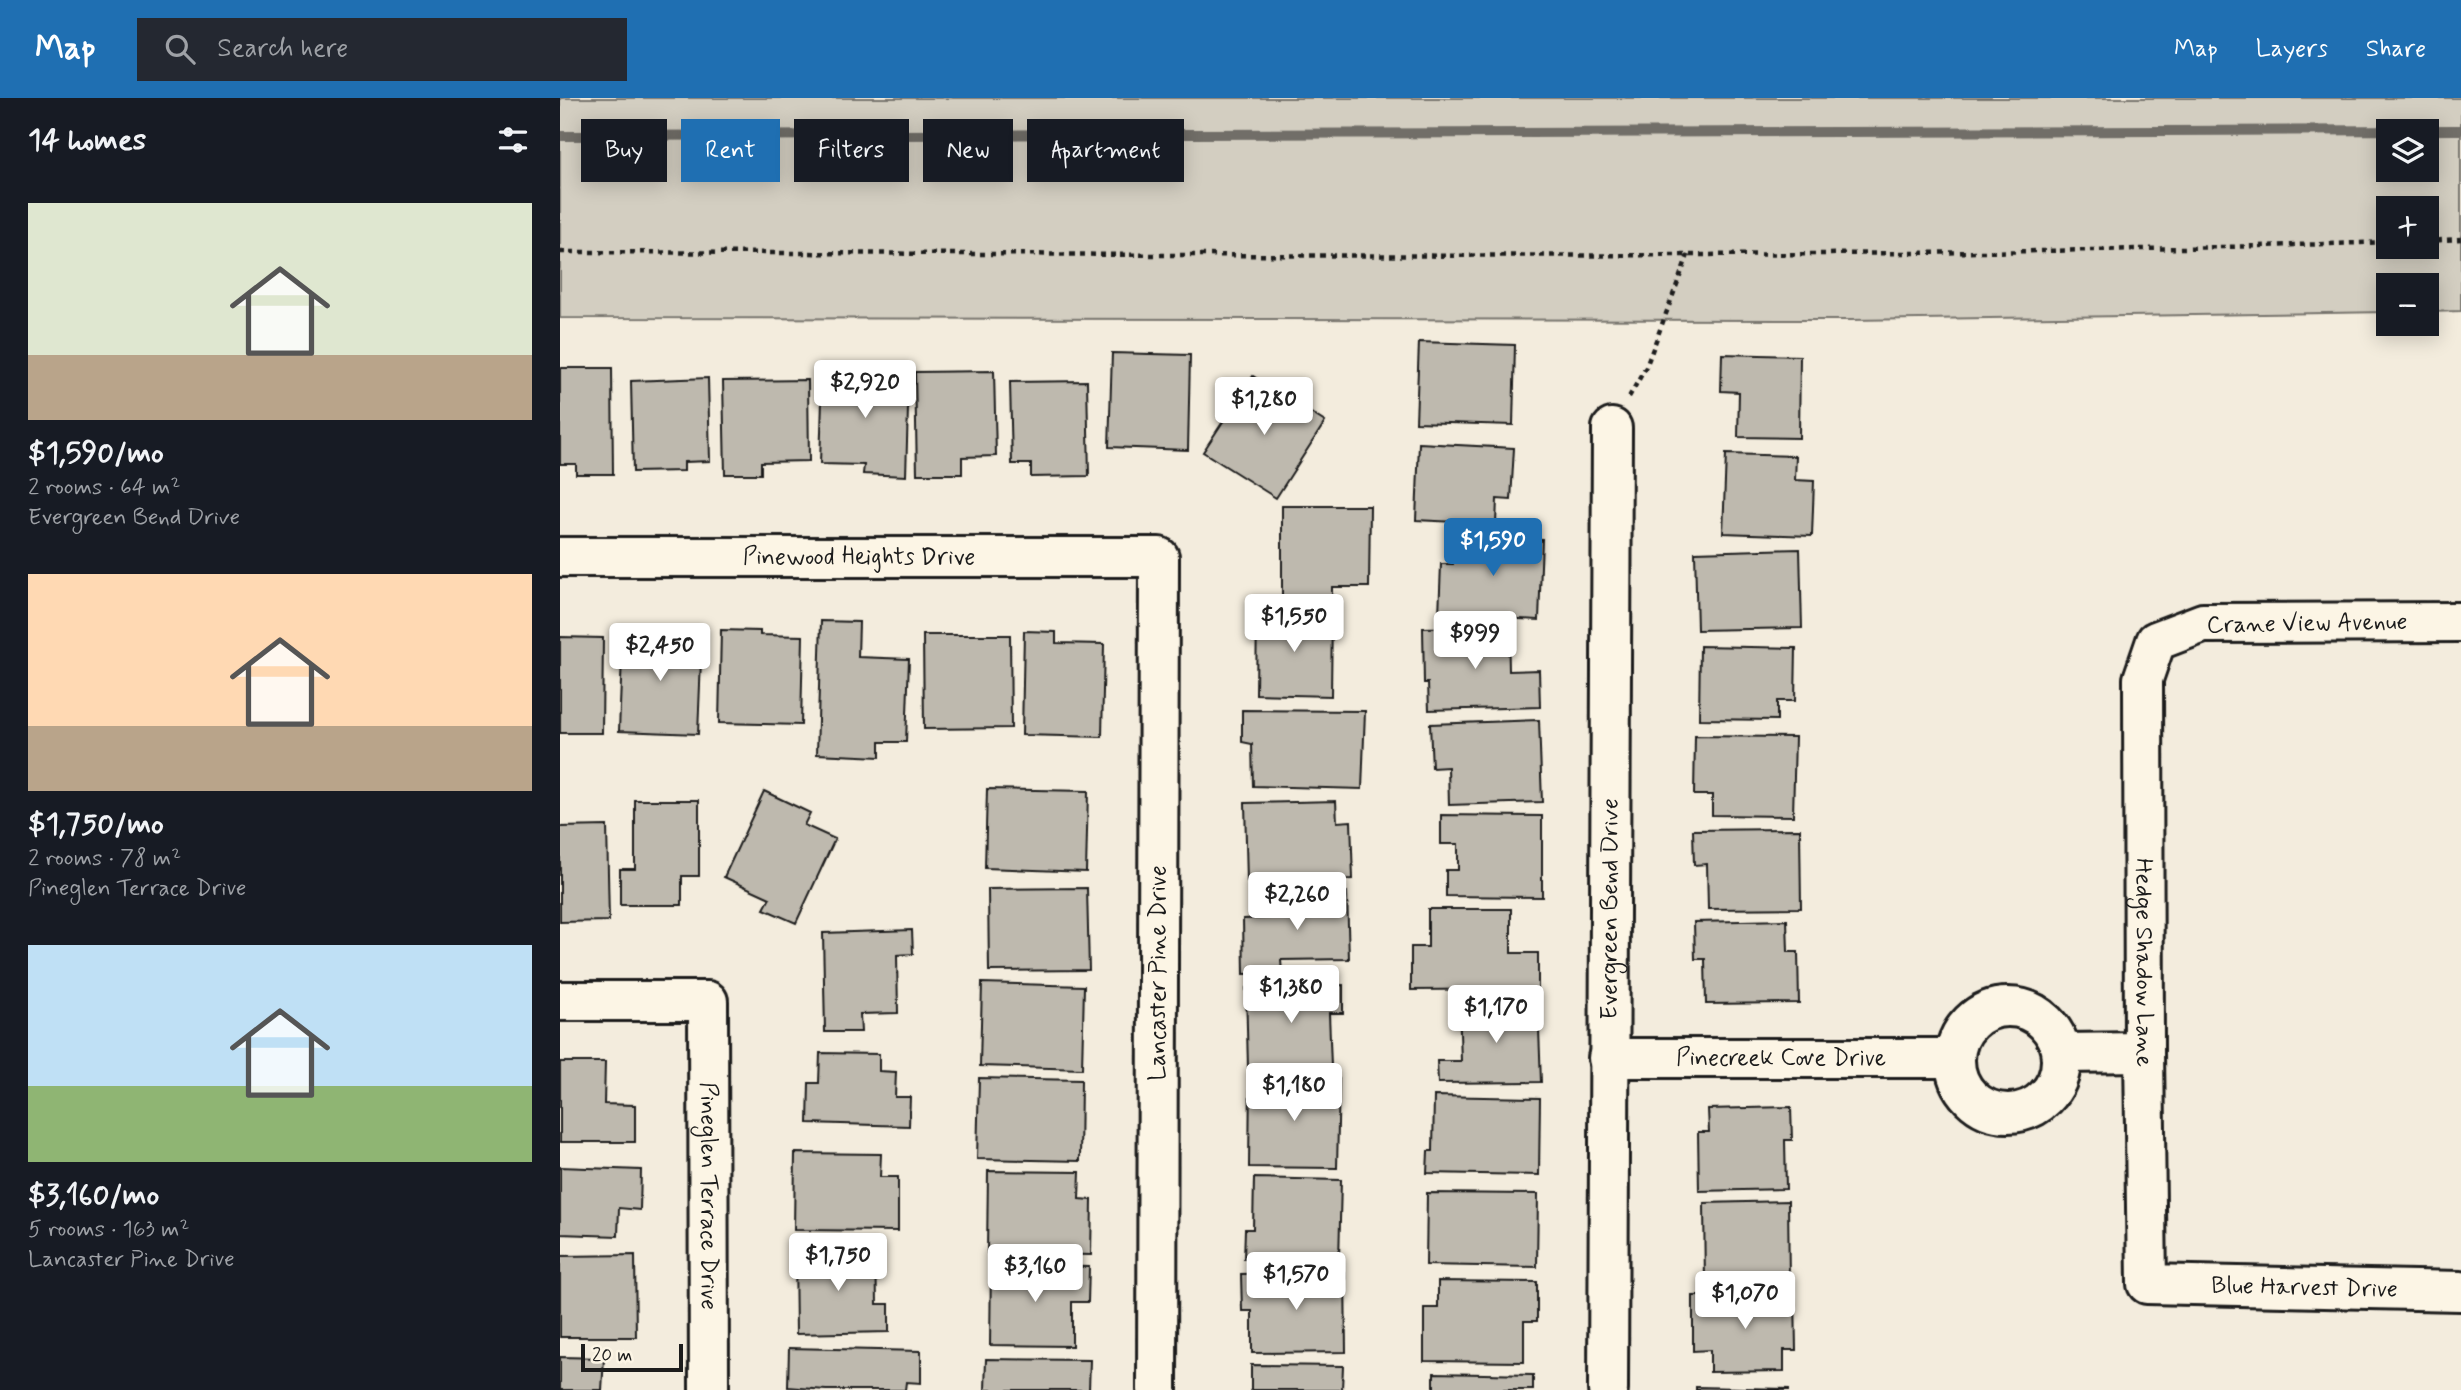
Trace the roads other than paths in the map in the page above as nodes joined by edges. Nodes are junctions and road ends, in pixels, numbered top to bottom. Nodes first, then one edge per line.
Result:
1 (1612, 428) road end
2 (560, 557) edge
3 (1159, 557) joint
4 (2461, 622) edge
5 (2156, 641) joint
6 (560, 1001) edge
7 (2144, 1052) junction
8 (2062, 1053) junction
9 (1608, 1058) junction
10 (1954, 1058) junction
11 (2147, 1284) joint
12 (2461, 1291) edge
13 (709, 1390) edge
14 (1157, 1390) edge
15 (1608, 1390) edge

1 - 9 street, Evergreen Bend Drive
2 - 3 street, Pinewood Heights Drive
3 - 14 street, Lancaster Pine Drive
4 - 5 street, Crane View Avenue
5 - 7 street, Hedge Shadow Lane
6 - 13 street, Pineglen Terrace Drive
7 - 8 street
7 - 11 street, Hedge Shadow Lane
8 - 10 street
8 - 10 street
9 - 10 street, Pinecreek Cove Drive
9 - 15 street, Evergreen Bend Drive
11 - 12 street, Blue Harvest Drive

